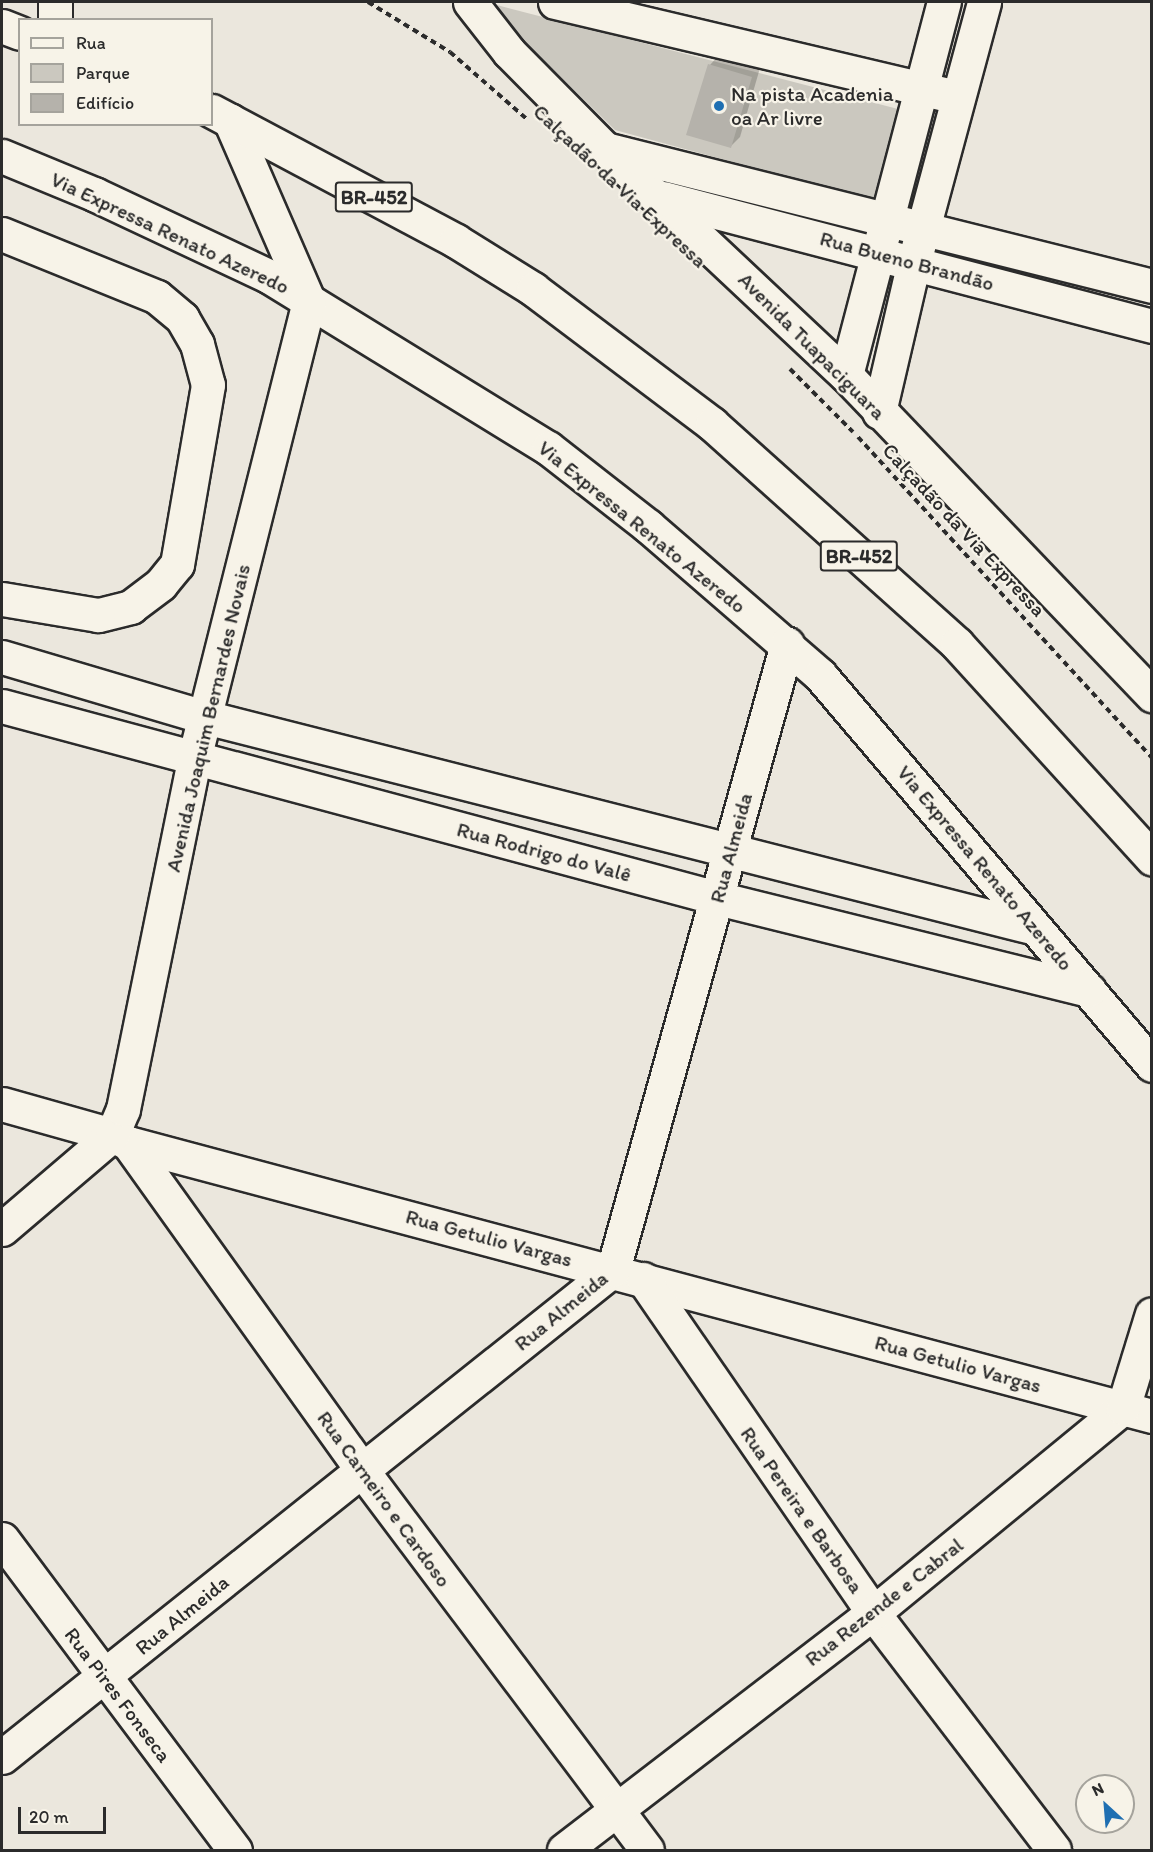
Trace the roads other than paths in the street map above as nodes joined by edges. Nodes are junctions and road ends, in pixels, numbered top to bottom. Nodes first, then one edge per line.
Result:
1 (55, 2) edge
2 (470, 2) edge
3 (555, 2) edge
4 (944, 2) edge
5 (984, 2) edge
6 (55, 18) edge
7 (2, 26) edge
8 (18, 32) edge
9 (922, 89) junction
10 (958, 97) junction
11 (221, 116) edge
12 (604, 148) junction
13 (2, 156) edge
14 (661, 198) junction
15 (885, 220) junction
16 (923, 230) junction
17 (2, 234) edge
18 (877, 252) junction
19 (914, 262) junction
20 (1152, 286) edge
21 (309, 302) junction
22 (1152, 326) edge
23 (846, 375) junction
24 (879, 412) junction
25 (2, 598) edge
26 (787, 644) junction
27 (2, 657) edge
28 (1152, 695) edge
29 (2, 706) edge
30 (205, 717) junction
31 (194, 759) junction
32 (729, 853) junction
33 (1152, 858) edge
34 (717, 898) junction
35 (1035, 928) junction
36 (1089, 990) junction
37 (1152, 1065) edge
38 (2, 1104) edge
39 (120, 1139) junction
40 (2, 1229) edge
41 (628, 1275) junction
42 (1152, 1314) edge
43 (1142, 1416) edge
44 (361, 1469) junction
45 (2, 1539) edge
46 (873, 1613) junction
47 (106, 1678) junction
48 (2, 1757) edge
49 (616, 1810) junction
50 (235, 1851) edge
51 (564, 1851) edge
52 (647, 1851) edge
53 (1054, 1851) edge

1 - 6 main road
2 - 12 main road, Avenida Tuapaciguara
3 - 9 main road
4 - 9 main road
5 - 10 main road
7 - 8 main road
9 - 10 main road
9 - 15 main road
10 - 16 main road
11 - 21 main road
11 - 33 main road, BR-452
12 - 14 main road, Avenida Tuapaciguara
12 - 15 main road, Rua Bueno Brandão
13 - 21 main road, Via Expressa Renato Azeredo
14 - 18 main road, Rua Bueno Brandão
14 - 23 main road, Avenida Tuapaciguara
15 - 16 main road, Rua Bueno Brandão
15 - 18 main road
16 - 19 main road
16 - 20 main road, Rua Bueno Brandão
17 - 25 main road
18 - 19 main road, Rua Bueno Brandão
18 - 23 main road
19 - 22 main road, Rua Bueno Brandão
19 - 24 main road
21 - 26 main road, Via Expressa Renato Azeredo
21 - 30 main road, Avenida Joaquim Bernardes Novais
23 - 24 main road, Avenida Tuapaciguara
24 - 28 main road, Avenida Tuapaciguara
26 - 32 main road, Rua Almeida
26 - 35 main road, Via Expressa Renato Azeredo
27 - 30 main road
29 - 31 main road, Rua Rodrigo do Valê
30 - 31 main road, Avenida Joaquim Bernardes Novais
30 - 32 main road
31 - 34 main road, Rua Rodrigo do Valê
31 - 39 main road, Avenida Joaquim Bernardes Novais
32 - 34 main road, Rua Almeida
32 - 35 main road
34 - 36 main road, Rua Rodrigo do Valê
34 - 41 main road, Rua Almeida
35 - 36 main road, Via Expressa Renato Azeredo
36 - 37 main road, Via Expressa Renato Azeredo
38 - 39 main road, Rua Getulio Vargas
39 - 40 main road
39 - 41 main road, Rua Getulio Vargas
39 - 44 main road, Rua Carneiro e Cardoso
41 - 43 main road, Rua Getulio Vargas
41 - 44 main road, Rua Almeida
41 - 46 main road, Rua Pereira e Barbosa
42 - 43 main road
43 - 46 main road, Rua Rezende e Cabral
44 - 47 main road, Rua Almeida
44 - 49 main road, Rua Carneiro e Cardoso
45 - 47 main road, Rua Pires Fonseca
46 - 49 main road, Rua Rezende e Cabral
46 - 53 main road, Rua Pereira e Barbosa
47 - 48 main road, Rua Almeida
47 - 50 main road, Rua Pires Fonseca
49 - 51 main road, Rua Rezende e Cabral
49 - 52 main road, Rua Carneiro e Cardoso

